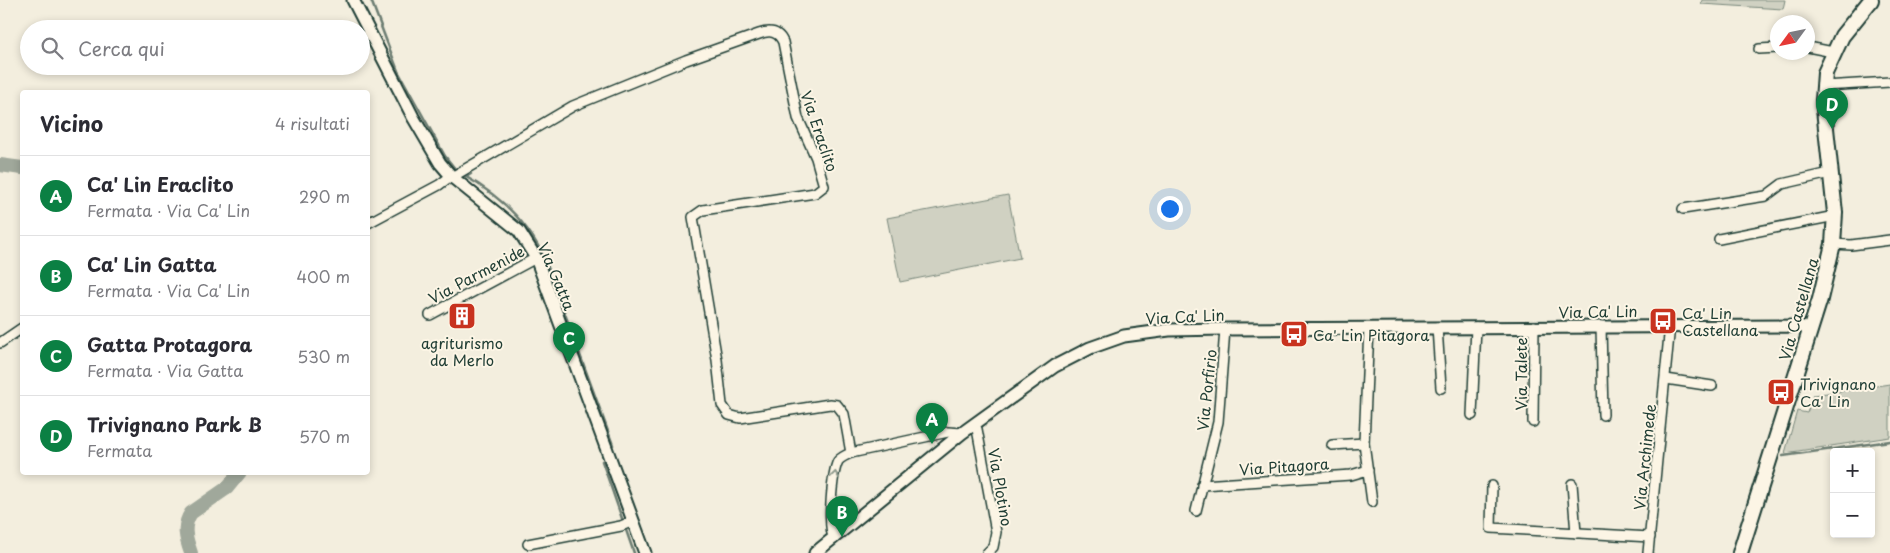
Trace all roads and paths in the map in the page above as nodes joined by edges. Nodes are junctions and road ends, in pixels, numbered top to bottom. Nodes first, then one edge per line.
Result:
1 (353, 0) edge
2 (1871, 0) edge
3 (363, 20) edge
4 (370, 32) edge
5 (1770, 48) edge
6 (1815, 48) edge
7 (1759, 49) dead end
8 (1833, 52) junction
9 (1890, 82) edge
10 (1824, 86) junction
11 (1830, 172) junction
12 (452, 176) junction
13 (1683, 209) dead end
14 (1834, 216) junction
15 (370, 222) edge
16 (1719, 239) dead end
17 (1890, 240) edge
18 (1833, 244) junction
19 (536, 258) junction
20 (430, 315) dead end
21 (1670, 325) junction
22 (1534, 326) junction
23 (1601, 326) junction
24 (1438, 327) junction
25 (1476, 327) junction
26 (1369, 328) junction
27 (20, 329) edge
28 (1225, 329) junction
29 (1810, 330) junction
30 (0, 343) edge
31 (1666, 379) junction
32 (1712, 386) dead end
33 (1441, 388) dead end
34 (1472, 415) dead end
35 (1603, 415) dead end
36 (1533, 422) dead end
37 (972, 426) junction
38 (962, 434) junction
39 (1364, 443) junction
40 (1332, 445) dead end
41 (851, 453) junction
42 (1368, 470) junction
43 (1202, 485) junction
44 (1575, 485) dead end
45 (1492, 486) dead end
46 (1372, 502) dead end
47 (1196, 511) dead end
48 (629, 523) junction
49 (1576, 533) junction
50 (1650, 537) junction
51 (834, 539) junction
52 (528, 544) dead end
53 (645, 553) edge
54 (815, 553) edge
55 (987, 553) edge
56 (1648, 553) edge
57 (1740, 553) edge

1 - 3 street, Via Gatta
2 - 8 main road, Via Castellana
4 - 12 street, Via Gatta
5 - 7 street
6 - 8 street
8 - 10 main road, Via Castellana
9 - 10 street
10 - 11 main road, Via Castellana
11 - 13 street
11 - 14 main road, Via Castellana
12 - 15 street
12 - 19 street, Via Gatta
12 - 41 street, Via Eraclito
14 - 16 street
14 - 18 main road, Via Castellana
17 - 18 street
18 - 29 main road, Via Castellana
19 - 20 street, Via Parmenide
19 - 48 street, Via Gatta
21 - 23 street, Via Ca' Lin
21 - 29 street, Via Ca' Lin
21 - 31 street, Via Archimede
22 - 23 street, Via Ca' Lin
22 - 25 street, Via Ca' Lin
22 - 36 street, Via Talete
23 - 35 street
24 - 25 street, Via Ca' Lin
24 - 26 street, Via Ca' Lin
24 - 33 street
25 - 34 street
26 - 28 street, Via Ca' Lin
26 - 39 street
27 - 30 street
28 - 37 street, Via Ca' Lin
28 - 43 street, Via Porfirio
29 - 57 main road, Via Castellana
31 - 32 street
31 - 50 street, Via Archimede
37 - 38 street, Via Ca' Lin
37 - 55 street, Via Plotino
38 - 41 street
38 - 51 street, Via Ca' Lin
39 - 40 street, Via Pitagora
39 - 42 street
51 -> 41 street
42 - 43 street, Via Pitagora
42 - 46 street
43 - 47 street, Via Porfirio
44 - 49 street
45 - 49 street
48 - 52 street
48 - 53 street, Via Gatta
49 - 50 street
50 - 56 street, Via Archimede
51 - 54 street, Via Ca' Lin

